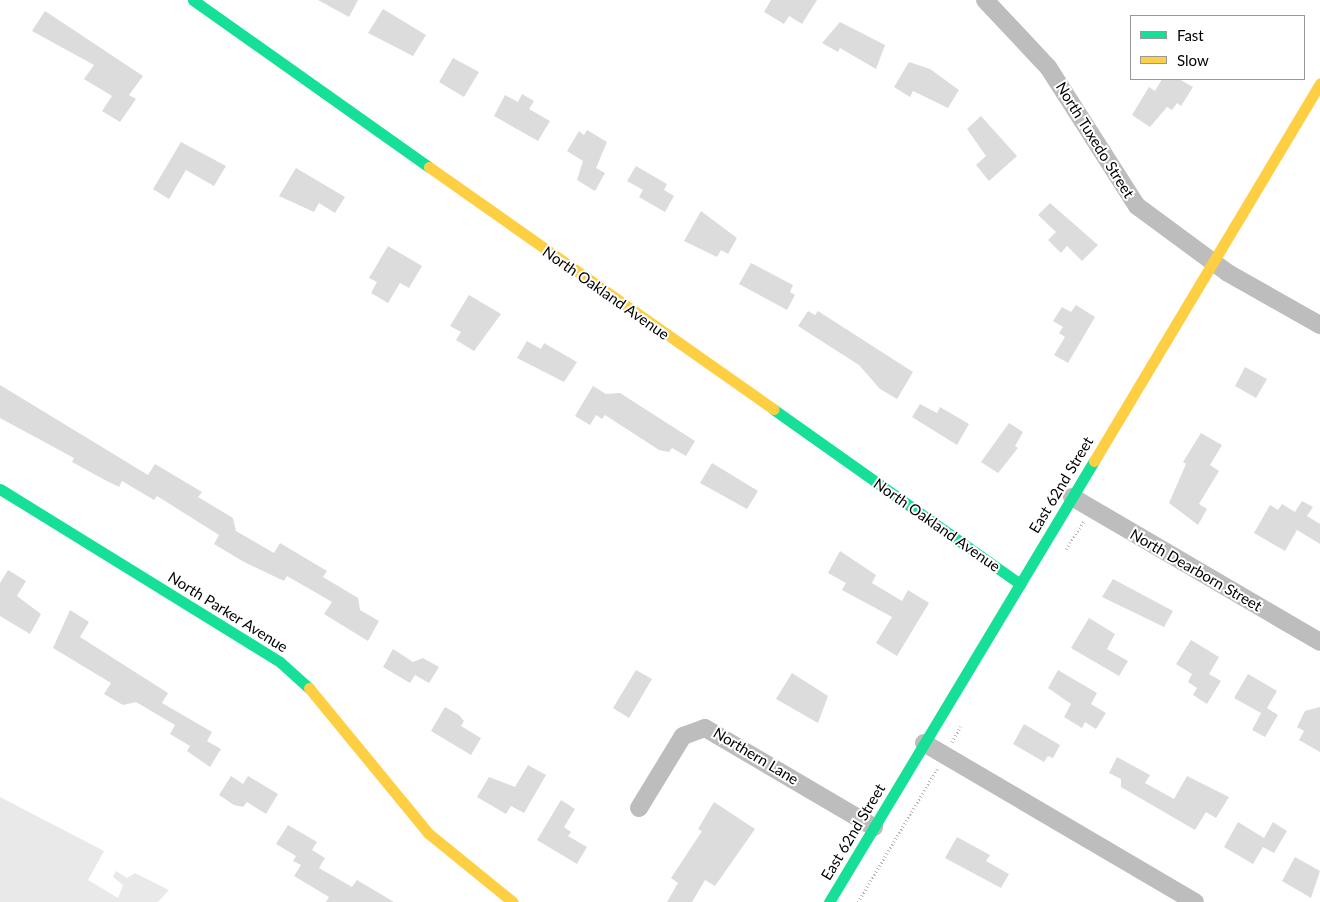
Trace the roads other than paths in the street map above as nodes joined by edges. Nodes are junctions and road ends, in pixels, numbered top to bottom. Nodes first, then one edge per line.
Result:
1 (193, 0) edge
2 (985, 0) edge
3 (1320, 84) edge
4 (1215, 259) junction
5 (1320, 325) edge
6 (0, 489) edge
7 (1072, 497) junction
8 (1020, 584) junction
9 (1320, 642) edge
10 (924, 743) junction
11 (639, 808) dead end
12 (874, 827) junction
13 (513, 902) edge
14 (829, 902) edge
15 (1195, 902) edge

1 - 8 street, North Oakland Avenue
2 - 4 street, North Tuxedo Street
3 - 4 street, East 62nd Street
4 - 5 street, North Tuxedo Street
4 - 7 street, East 62nd Street
6 - 13 street, North Parker Avenue
7 - 8 street, East 62nd Street
7 - 9 street, North Dearborn Street
8 - 10 street, East 62nd Street
10 - 12 street, East 62nd Street
10 - 15 street
11 - 12 street, Northern Lane
12 - 14 street, East 62nd Street

